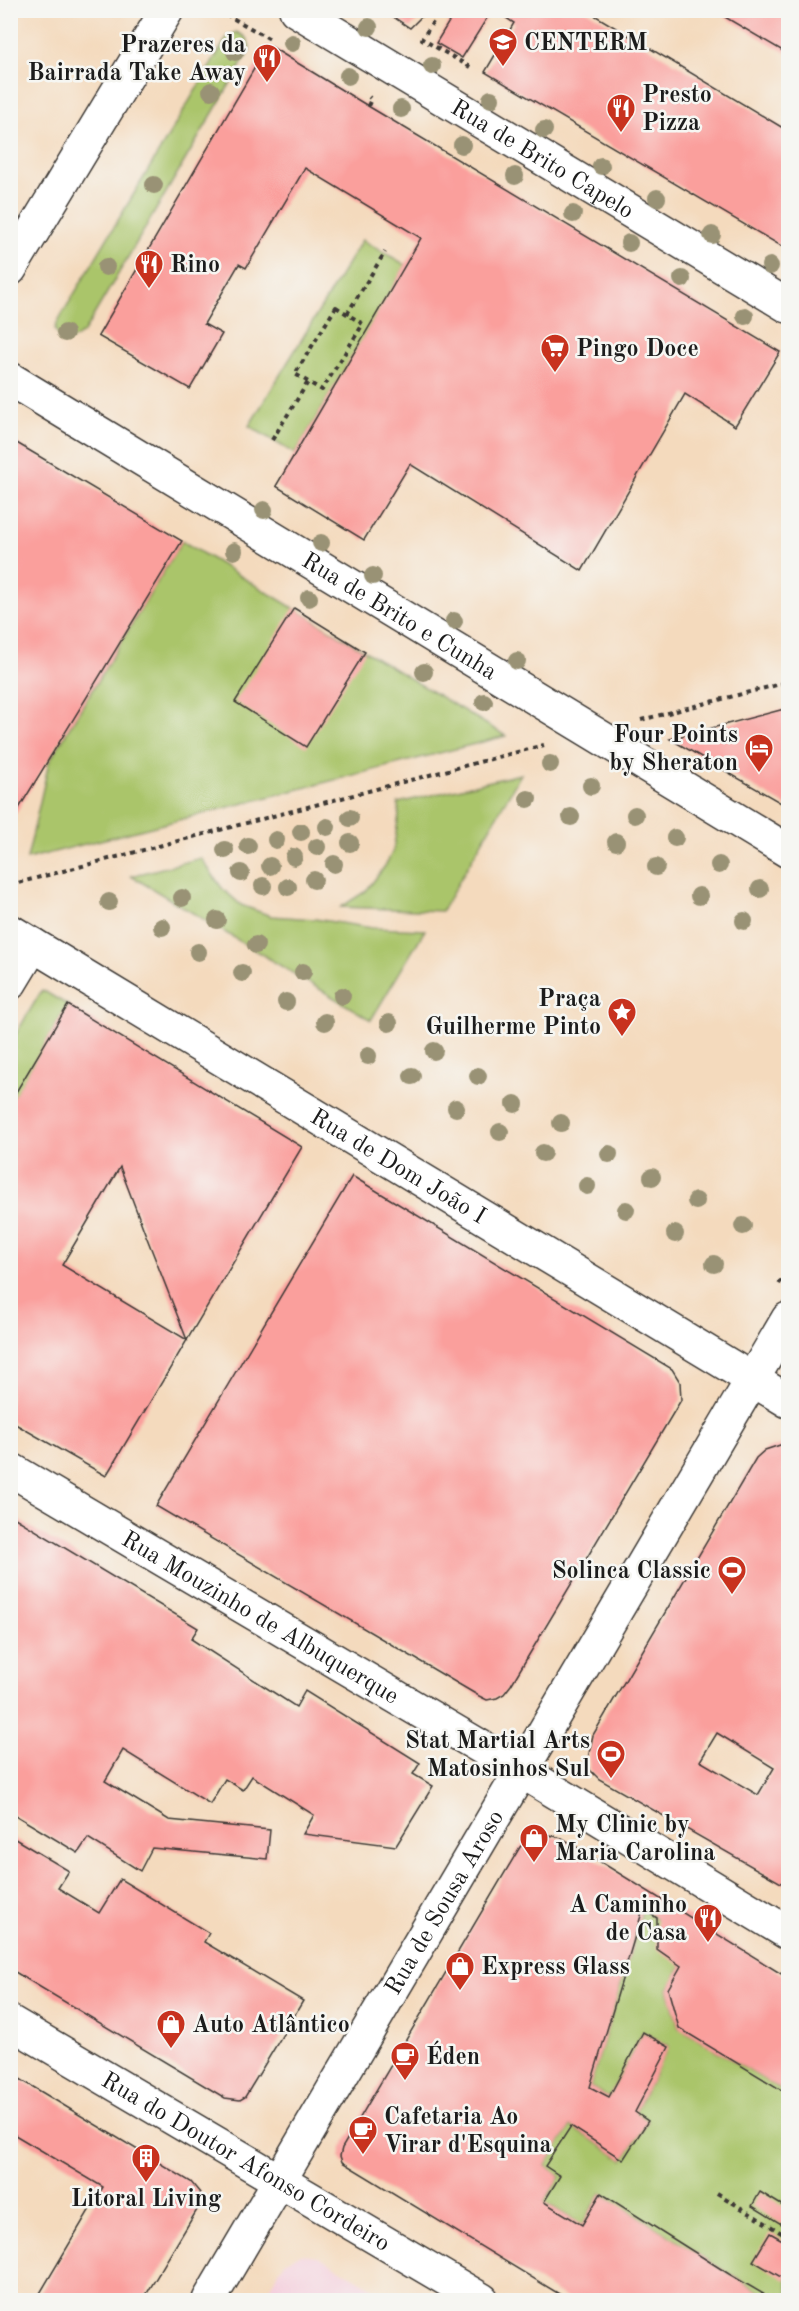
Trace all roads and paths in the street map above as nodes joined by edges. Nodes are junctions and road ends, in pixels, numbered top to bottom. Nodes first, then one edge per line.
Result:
1 (167, 10) edge
2 (218, 10) edge
3 (296, 10) edge
4 (433, 22) dead end
5 (272, 40) dead end
6 (470, 67) dead end
7 (385, 252) dead end
8 (10, 269) edge
9 (789, 306) edge
10 (347, 314) junction
11 (10, 379) edge
12 (308, 382) junction
13 (272, 440) dead end
14 (789, 682) edge
15 (594, 732) junction
16 (789, 851) edge
17 (10, 885) edge
18 (22, 938) edge
19 (10, 983) edge
20 (789, 1319) edge
21 (752, 1380) junction
22 (789, 1401) edge
23 (10, 1469) edge
24 (522, 1772) junction
25 (789, 1933) edge
26 (10, 2022) edge
27 (280, 2181) junction
28 (717, 2193) dead end
29 (789, 2237) edge
30 (209, 2301) edge
31 (482, 2301) edge

1 - 8 street
2 - 5 path
3 - 9 street, Rua de Brito Capelo
4 - 6 path
7 - 10 path
10 - 12 path
10 - 12 path
11 - 15 street, Rua de Brito e Cunha
12 - 13 path
14 - 15 path
15 - 16 street, Rua de Brito e Cunha
15 - 17 path
18 - 19 street
18 - 21 street, Rua de Dom João I
20 - 21 street, Rua de Sousa Aroso
21 - 22 street, Rua de Dom João I
21 - 24 street, Rua de Sousa Aroso
23 - 24 street, Rua Mouzinho de Albuquerque
24 - 25 street, Rua Mouzinho de Albuquerque
24 - 27 street, Rua de Sousa Aroso
26 - 27 street, Rua do Doutor Afonso Cordeiro
27 - 30 street, Rua de Sousa Aroso
27 - 31 street, Rua do Doutor Afonso Cordeiro
28 - 29 path

